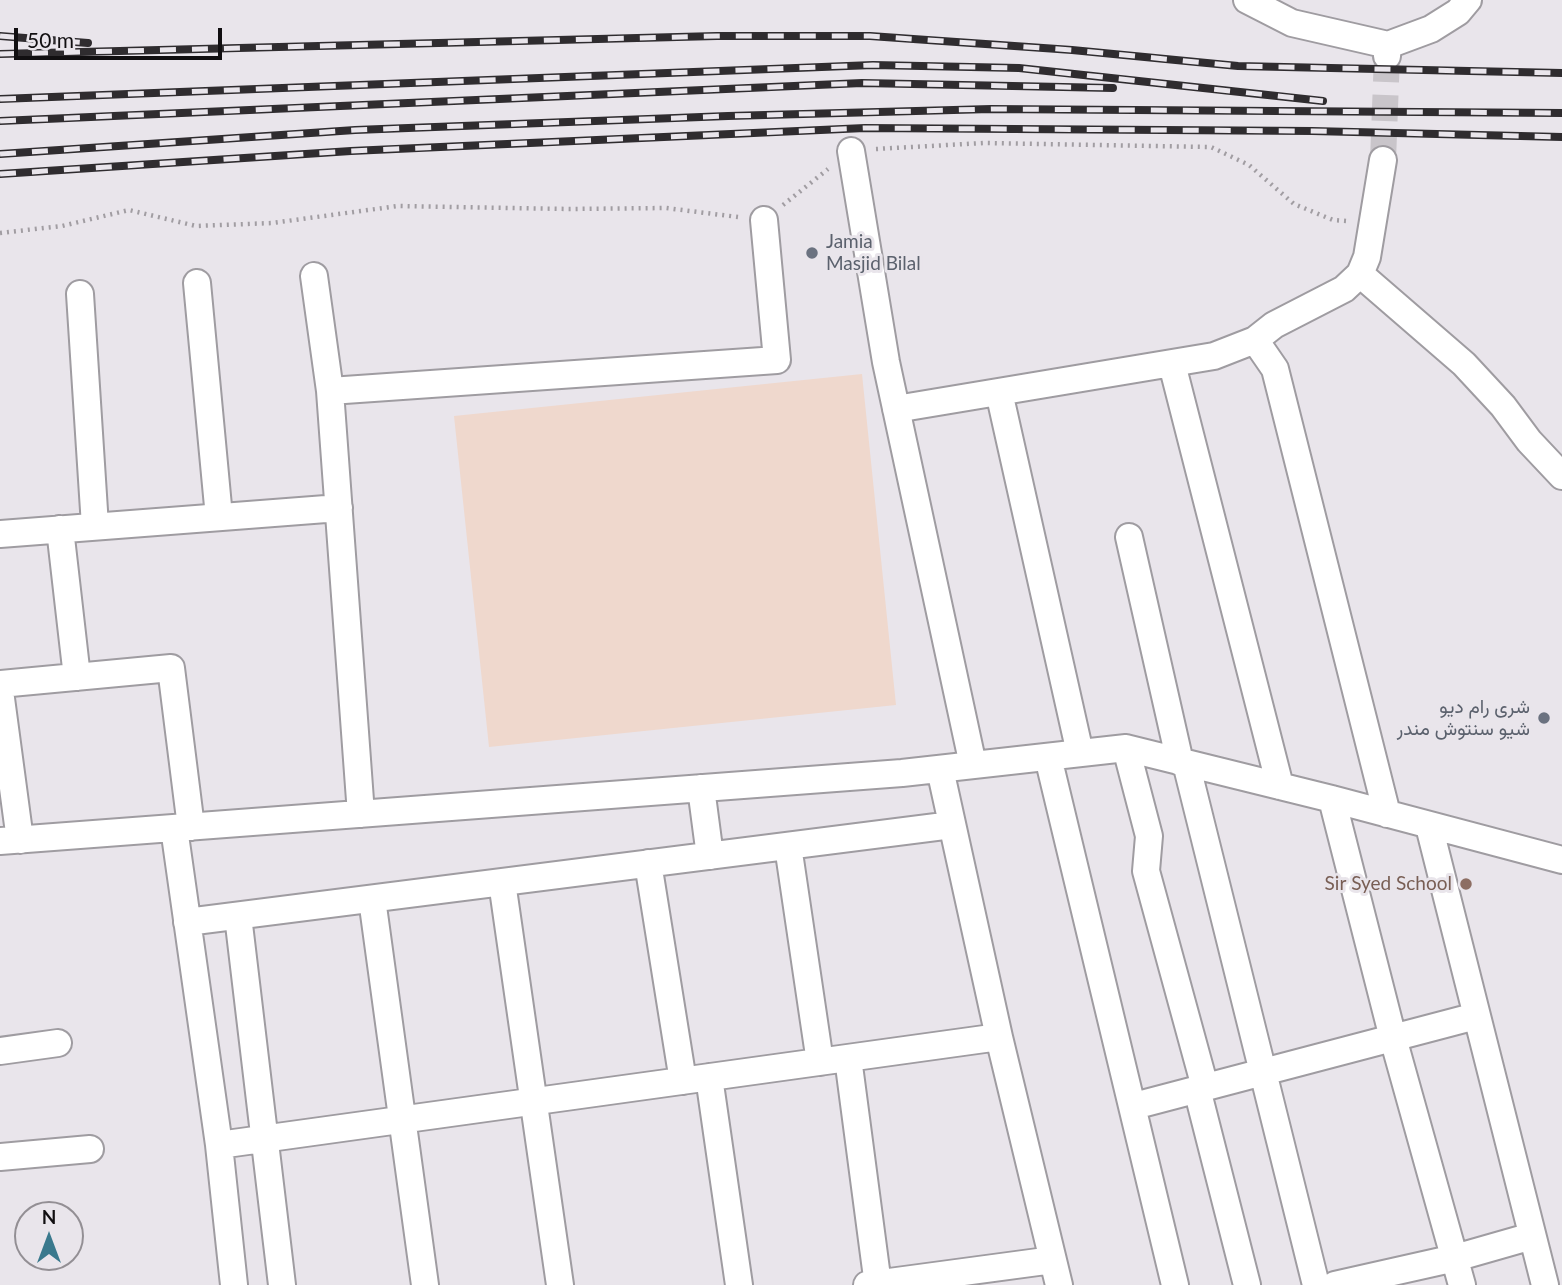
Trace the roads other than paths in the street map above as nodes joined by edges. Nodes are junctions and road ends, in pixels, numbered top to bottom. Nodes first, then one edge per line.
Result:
1 (1247, 0) edge
2 (1468, 0) edge
3 (851, 151) road end
4 (1383, 160) tunnel mouth
5 (764, 220) road end
6 (1360, 274) junction
7 (314, 276) dead end
8 (197, 284) dead end
9 (80, 294) dead end
10 (1255, 340) junction
11 (1172, 364) junction
12 (330, 391) junction
13 (999, 392) junction
14 (896, 409) junction
15 (1562, 476) edge
16 (339, 508) junction
17 (219, 517) junction
18 (95, 526) junction
19 (60, 529) junction
20 (0, 534) edge
21 (1129, 537) dead end
22 (77, 677) junction
23 (0, 684) edge
24 (0, 691) edge
25 (1126, 748) junction
26 (1080, 753) junction
27 (1048, 757) junction
28 (1183, 762) junction
29 (973, 765) junction
30 (940, 768) junction
31 (1280, 786) junction
32 (701, 788) junction
33 (1332, 799) junction
34 (361, 814) junction
35 (1387, 814) junction
36 (952, 825) junction
37 (1429, 826) junction
38 (182, 827) junction
39 (10, 840) edge
40 (788, 846) junction
41 (710, 856) junction
42 (1562, 860) edge
43 (648, 863) junction
44 (502, 882) junction
45 (372, 898) junction
46 (238, 916) junction
47 (187, 922) junction
48 (1476, 1016) junction
49 (999, 1037) junction
50 (1393, 1038) junction
51 (58, 1043) dead end
52 (0, 1051) edge
53 (848, 1058) junction
54 (820, 1062) junction
55 (1263, 1072) junction
56 (709, 1077) junction
57 (683, 1081) junction
58 (1201, 1088) junction
59 (534, 1101) junction
60 (1134, 1105) junction
61 (402, 1119) junction
62 (264, 1139) junction
63 (219, 1145) junction
64 (90, 1149) dead end
65 (0, 1157) edge
66 (1532, 1236) junction
67 (1455, 1258) junction
68 (1056, 1273) edge
69 (874, 1284) edge
70 (234, 1285) edge
71 (282, 1285) edge
72 (425, 1285) edge
73 (560, 1285) edge
74 (738, 1285) edge
75 (1175, 1285) edge
76 (1247, 1285) edge
77 (1316, 1285) edge
78 (1335, 1285) edge
79 (1462, 1285) edge
80 (1545, 1285) edge

1 - 2 street
3 - 14 street
4 - 6 street
5 - 12 street
6 - 10 street
6 - 15 street
7 - 12 street
8 - 17 street
9 - 18 street
10 - 11 street
10 - 35 street
11 - 13 street
11 - 31 street
12 - 16 street
13 - 14 street
13 - 26 street
14 - 29 street
16 - 17 street
16 - 34 street
17 - 18 street
18 - 19 street
19 - 20 street
19 - 22 street
21 - 28 street
22 - 23 street
22 - 38 street
24 - 39 street
25 - 26 street
25 - 28 street
25 - 58 street
26 - 27 street
27 - 29 street
27 - 60 street
28 - 31 street
28 - 55 street
29 - 30 street
30 - 32 street
30 - 36 street
31 - 33 street
32 - 34 street
32 - 41 street
33 - 35 street
33 - 50 street
34 - 38 street
35 - 37 street
36 - 40 street
36 - 49 street
37 - 42 street
37 - 48 street
38 - 39 street
38 - 47 street
40 - 41 street
40 - 54 street
41 - 43 street
43 - 44 street
43 - 57 street
44 - 45 street
44 - 59 street
45 - 46 street
45 - 61 street
46 - 47 street
46 - 62 street
47 - 63 street
48 - 50 street
48 - 66 street
49 - 53 street
49 - 68 street
50 - 55 street
50 - 67 street
51 - 52 street
53 - 54 street
53 - 69 street
54 - 56 street
55 - 58 street
55 - 77 street
56 - 57 street
56 - 74 street
57 - 59 street
58 - 60 street
58 - 76 street
59 - 61 street
59 - 73 street
60 - 75 street
61 - 62 street
61 - 72 street
62 - 63 street
62 - 71 street
63 - 70 street
64 - 65 street
66 - 67 street
66 - 80 street
67 - 78 street
67 - 79 street
68 - 69 street

